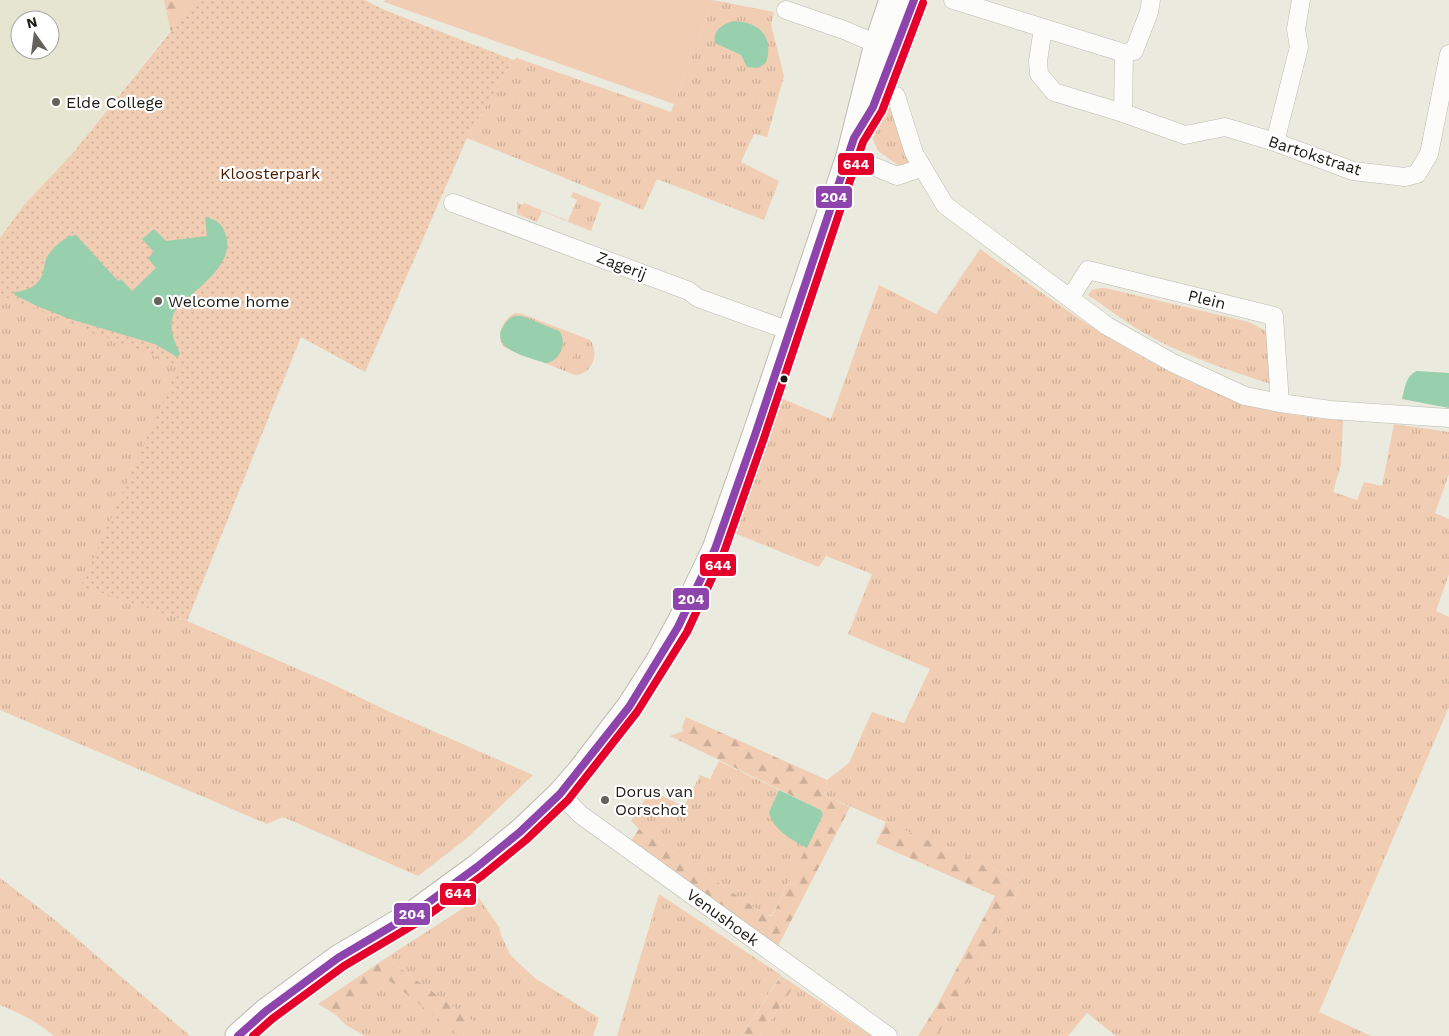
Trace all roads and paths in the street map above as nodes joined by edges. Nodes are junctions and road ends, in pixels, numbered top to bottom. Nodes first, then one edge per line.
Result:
1 (892, 0) edge
2 (914, 0) edge
3 (953, 0) edge
4 (1152, 0) edge
5 (1301, 0) edge
6 (786, 10) dead end
7 (1043, 28) junction
8 (877, 44) junction
9 (1124, 53) junction
10 (1449, 54) edge
11 (888, 71) junction
12 (896, 96) dead end
13 (1122, 113) junction
14 (1275, 142) junction
15 (852, 147) junction
16 (921, 168) junction
17 (453, 203) dead end
18 (1070, 298) junction
19 (790, 331) junction
20 (1280, 403) junction
21 (1449, 418) edge
22 (560, 794) junction
23 (238, 1036) edge
24 (888, 1036) edge

1 - 8 main road
2 - 11 main road
3 - 7 street
4 - 9 street
5 - 14 street
6 - 8 street
7 - 9 street
7 - 13 street, Bartokstraat
8 - 11 street
8 - 15 main road
9 - 13 street
10 - 14 street, Bartokstraat
11 - 15 main road
12 - 16 street
13 - 14 street, Bartokstraat
15 - 16 street
15 - 19 main road
16 - 18 street
17 - 19 street, Zagerij
18 - 20 street
18 - 20 street, Plein
19 - 22 main road
20 - 21 street
22 - 23 main road
22 - 24 street, Venushoek

